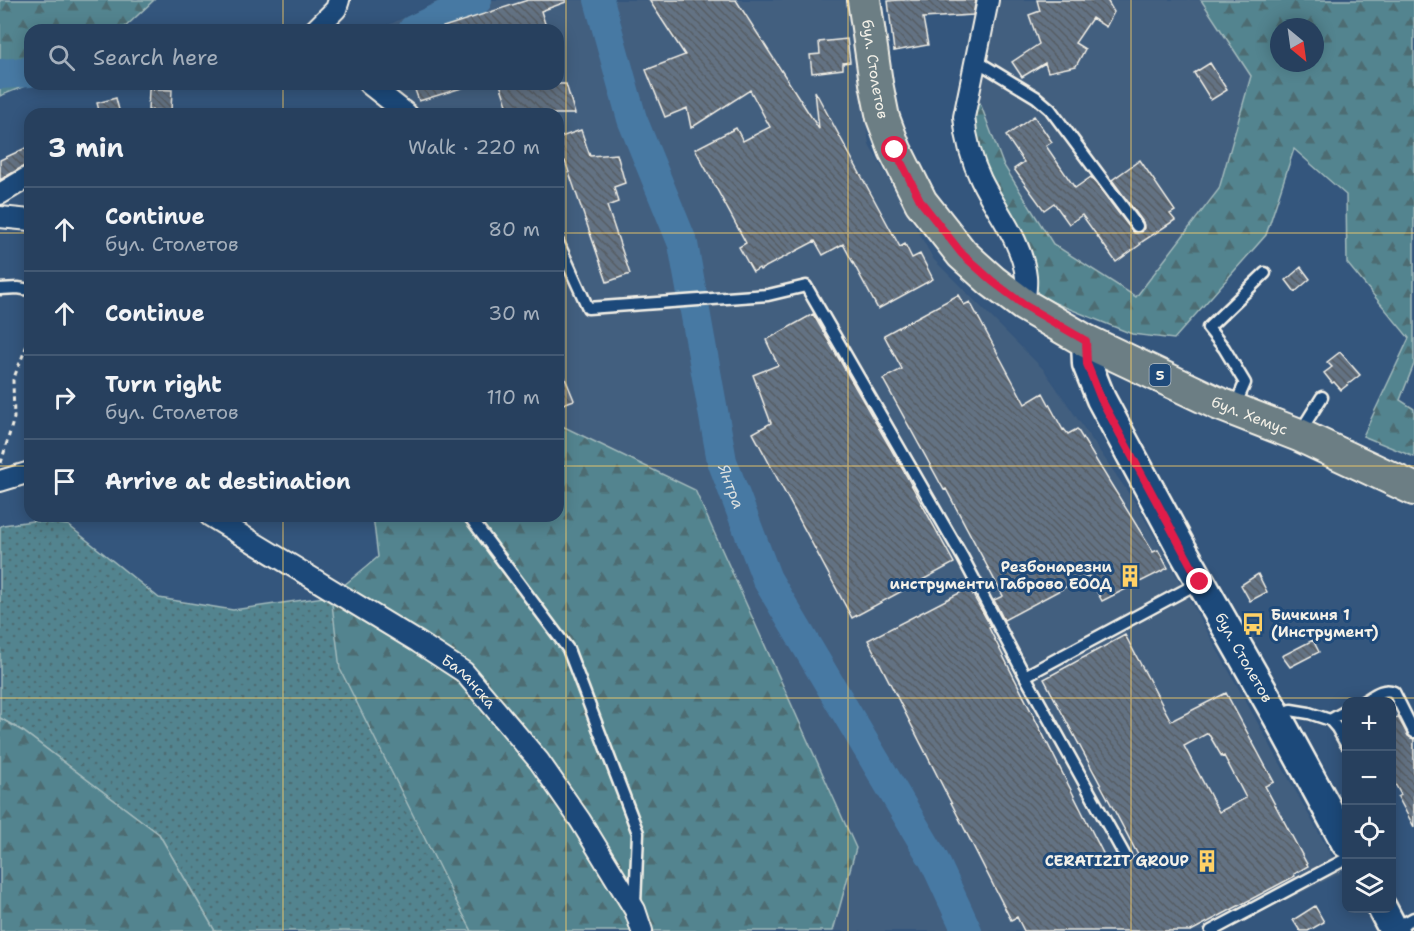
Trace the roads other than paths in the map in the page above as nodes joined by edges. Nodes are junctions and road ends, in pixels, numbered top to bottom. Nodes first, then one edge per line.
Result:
1 (339, 0) edge
2 (864, 0) edge
3 (988, 0) edge
4 (321, 24) edge
5 (975, 60) junction
6 (377, 90) edge
7 (399, 108) edge
8 (24, 180) edge
9 (0, 194) edge
10 (0, 216) edge
11 (24, 219) edge
12 (1137, 226) dead end
13 (564, 255) edge
14 (1266, 273) dead end
15 (0, 289) edge
16 (24, 289) edge
17 (1024, 305) junction
18 (1086, 341) junction
19 (1322, 397) dead end
20 (1234, 409) junction
21 (1299, 435) junction
22 (24, 474) edge
23 (0, 481) edge
24 (1414, 489) edge
25 (227, 522) edge
26 (474, 522) edge
27 (1200, 582) junction
28 (1025, 676) junction
29 (1371, 697) edge
30 (1342, 714) edge
31 (1277, 716) junction
32 (1330, 720) junction
33 (1414, 732) edge
34 (1342, 736) edge
35 (1342, 835) edge
36 (1342, 845) edge
37 (1125, 856) dead end
38 (635, 910) junction
39 (642, 931) edge
40 (1211, 931) edge

1 - 4 street
2 - 17 main road, бул. Столетов / 5
3 - 5 street
5 - 12 lane
5 - 17 street
6 - 7 street
8 - 9 street
10 - 11 street
13 - 28 lane
14 - 20 lane
15 - 16 lane
17 - 18 main road, 5
18 - 20 main road, бул. Хемус / 5
18 - 27 main road, бул. Столетов
19 - 21 lane
20 - 21 main road, бул. Хемус / 5
21 - 24 main road, бул. Хемус / 5
22 - 23 street
25 - 38 street, Баланска
26 - 38 lane
27 - 28 lane
27 - 31 main road, бул. Столетов
28 - 37 lane
29 - 33 lane
30 - 32 lane
31 - 32 lane
31 - 35 main road, бул. Столетов
32 - 34 lane
36 - 40 lane
38 - 39 street, Баланска

